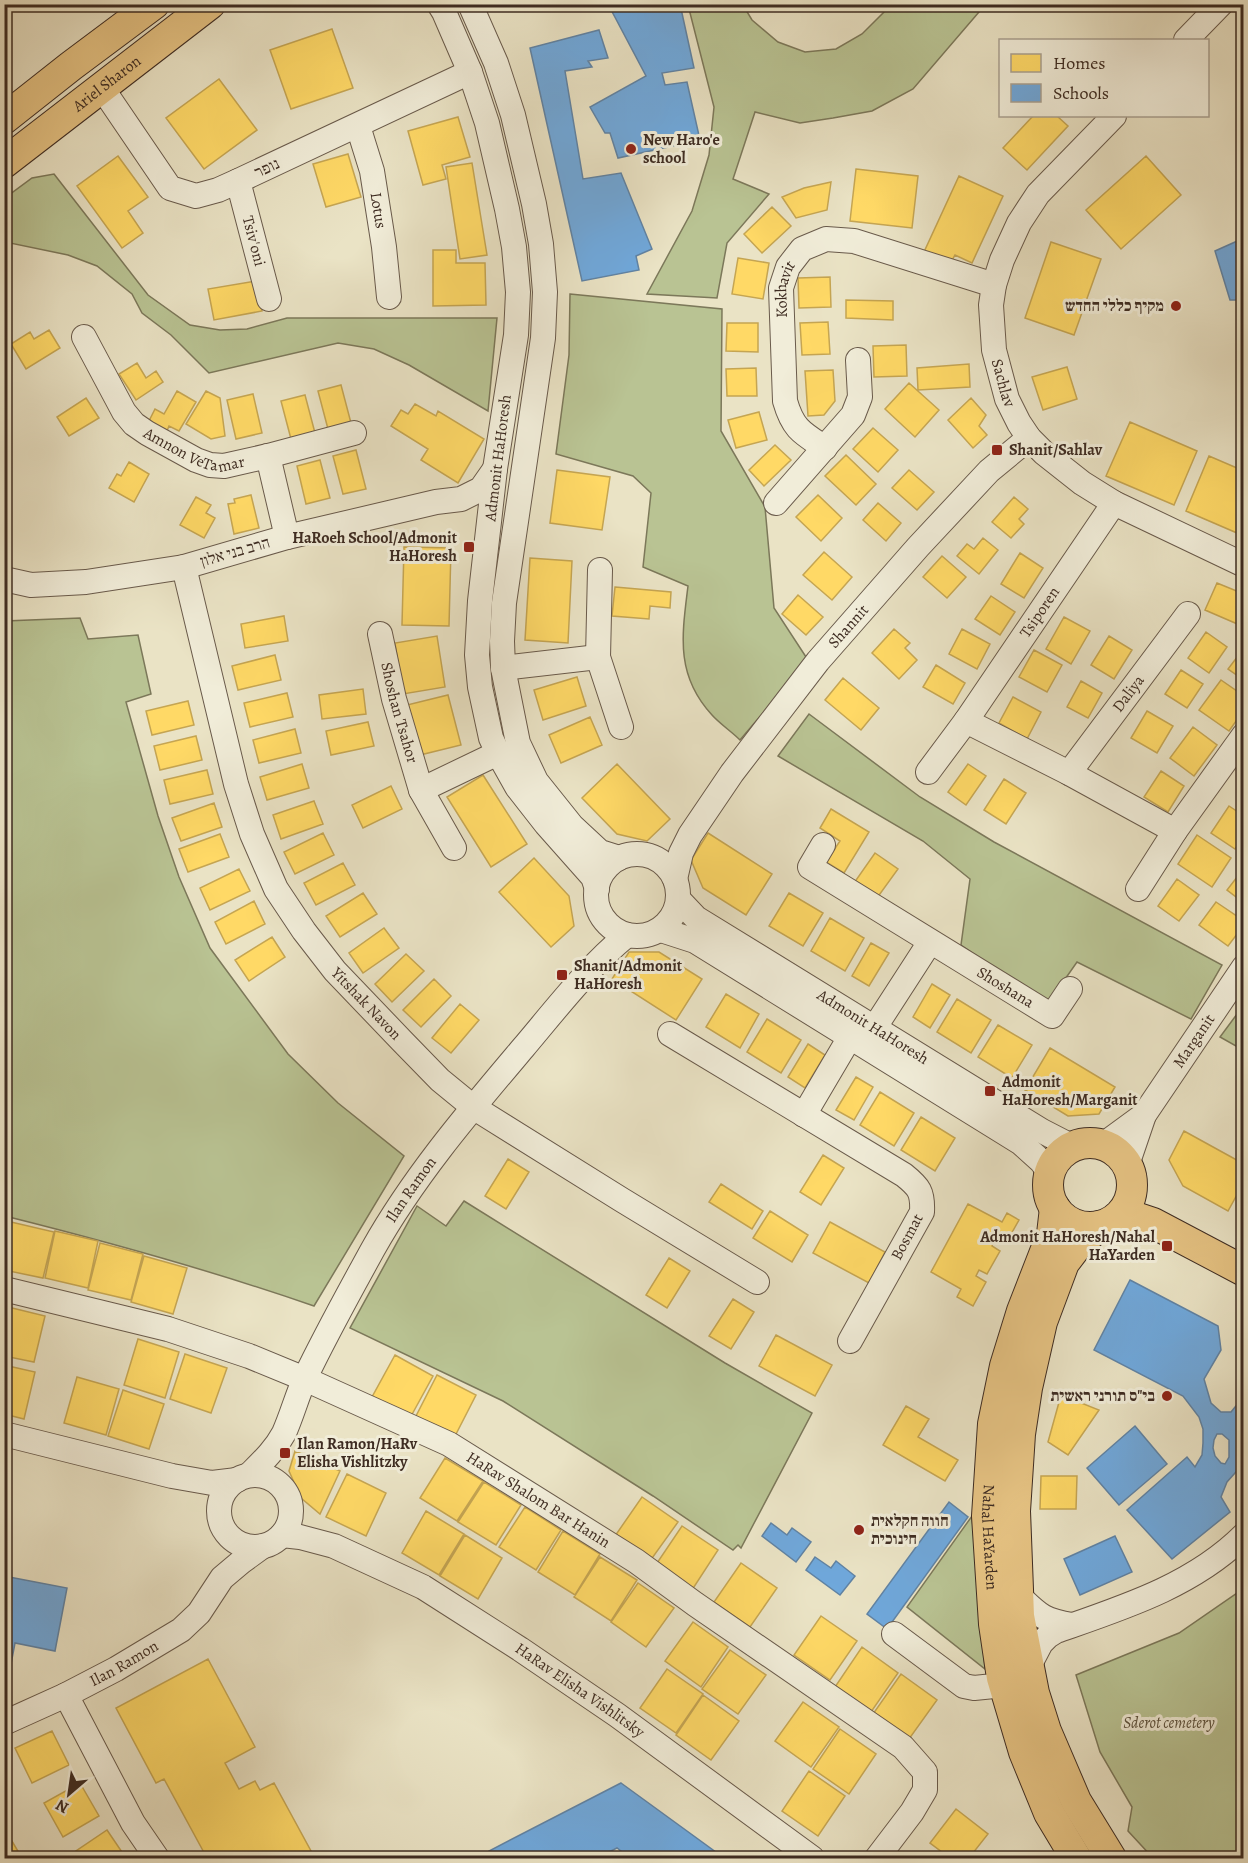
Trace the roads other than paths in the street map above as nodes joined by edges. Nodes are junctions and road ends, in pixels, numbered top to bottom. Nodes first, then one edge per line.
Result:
1 (154, 4) edge
2 (210, 4) edge
3 (439, 4) edge
4 (470, 4) edge
5 (1221, 4) edge
6 (1187, 39) edge
7 (470, 72) junction
8 (102, 88) junction
9 (1113, 117) edge
10 (4, 119) edge
11 (358, 126) junction
12 (4, 162) edge
13 (238, 181) junction
14 (994, 285) junction
15 (389, 297) dead end
16 (269, 299) dead end
17 (84, 337) dead end
18 (858, 360) dead end
19 (354, 433) dead end
20 (1029, 438) junction
21 (825, 448) junction
22 (268, 456) junction
23 (495, 469) junction
24 (436, 502) junction
25 (776, 503) dead end
26 (1114, 503) junction
27 (287, 537) junction
28 (487, 554) junction
29 (1244, 565) edge
30 (184, 567) junction
31 (600, 570) dead end
32 (4, 579) edge
33 (31, 585) junction
34 (4, 597) edge
35 (1188, 614) dead end
36 (380, 634) dead end
37 (598, 657) junction
38 (503, 668) junction
39 (966, 721) junction
40 (621, 728) dead end
41 (1244, 735) edge
42 (498, 753) junction
43 (928, 772) dead end
44 (1069, 773) junction
45 (421, 790) junction
46 (1175, 831) junction
47 (690, 835) junction
48 (823, 844) dead end
49 (454, 848) dead end
50 (643, 855) junction
51 (619, 858) junction
52 (597, 889) junction
53 (677, 889) junction
54 (1138, 889) dead end
55 (603, 918) junction
56 (661, 930) junction
57 (627, 935) junction
58 (930, 942) junction
59 (1244, 967) edge
60 (585, 975) junction
61 (1070, 989) dead end
62 (875, 1027) junction
63 (670, 1034) dead end
64 (850, 1037) junction
65 (473, 1107) junction
66 (804, 1115) junction
67 (1144, 1115) junction
68 (1103, 1145) junction
69 (1073, 1147) junction
70 (1050, 1173) junction
71 (1130, 1174) junction
72 (1055, 1208) junction
73 (1108, 1222) junction
74 (1244, 1249) edge
75 (1244, 1271) edge
76 (757, 1282) dead end
77 (4, 1289) edge
78 (850, 1341) dead end
79 (305, 1379) junction
80 (4, 1434) edge
81 (283, 1434) junction
82 (172, 1476) junction
83 (243, 1477) junction
84 (285, 1491) junction
85 (222, 1522) junction
86 (1244, 1535) edge
87 (272, 1540) junction
88 (334, 1546) junction
89 (222, 1578) junction
90 (1018, 1595) junction
91 (1072, 1625) junction
92 (894, 1634) dead end
93 (1029, 1666) junction
94 (1004, 1685) junction
95 (66, 1695) junction
96 (4, 1723) edge
97 (157, 1858) edge
98 (812, 1858) edge
99 (877, 1858) edge
100 (1076, 1858) edge
101 (1111, 1858) edge

1 - 10 main road, Ariel Sharon
2 - 8 main road, Ariel Sharon
3 - 7 street, Admonit HaHoresh
4 - 38 street, Admonit HaHoresh
5 - 6 street
7 - 11 street, נופר
7 - 23 street, Admonit HaHoresh
8 - 12 main road, Ariel Sharon
8 - 13 street, נופר
9 - 14 street, Sachlav
11 - 13 street, נופר
11 - 15 street, Lotus
13 - 16 street, Tsiv'oni
14 - 20 street, Sachlav
14 - 21 street, Kokhavit
17 - 22 street, Amnon VeTamar
18 - 21 street
19 - 22 street, Amnon VeTamar
20 - 26 street, Sachlav
20 - 47 street, Shannit
21 - 25 street
22 - 27 street
23 - 24 street, הרב בני אלון
23 - 28 street, Admonit HaHoresh
24 - 27 street, הרב בני אלון
24 - 28 street, הרב בני אלון
26 - 29 street, Sachlav
26 - 39 street, Tsiporen
27 - 30 street, הרב בני אלון
28 - 42 street, Admonit HaHoresh
30 - 33 street, הרב בני אלון
30 - 65 street, Yitshak Navon
31 - 37 street
32 - 33 street, הרב בני אלון
33 - 34 street, הרב בני אלון
35 - 44 street, Daliya
36 - 45 street, Shoshan Tsahor
37 - 38 street
37 - 40 street
38 - 51 street, Admonit HaHoresh
39 - 43 street, Tsiporen
39 - 44 street
41 - 46 street
42 - 45 street
42 - 52 street, Admonit HaHoresh
44 - 46 street
45 - 49 street, Shoshan Tsahor
46 - 54 street
47 - 50 street, Shannit
47 - 53 street, Shannit
48 - 58 street, Shoshana
50 - 51 street
50 - 53 street
51 - 52 street
52 - 55 street
53 - 56 street
53 - 62 street, Admonit HaHoresh
55 - 57 street
55 - 60 street, Ilan Ramon
56 - 57 street
56 - 64 street, Admonit HaHoresh
57 - 60 street, Ilan Ramon
58 - 61 street, Shoshana
58 - 62 street
59 - 67 street, Marganit
60 - 65 street, Ilan Ramon
62 - 69 street, Admonit HaHoresh
63 - 66 street, Bosmat
64 - 66 street
64 - 70 street, Admonit HaHoresh
65 - 76 street, Yitshak Navon
65 - 79 street, Ilan Ramon
66 - 78 street, Bosmat
67 - 68 street, Marganit
67 - 71 street, Marganit
68 - 69 main road
68 - 71 main road
69 - 70 main road
70 - 72 main road
71 - 73 main road
71 - 74 main road
72 - 73 main road
72 - 94 main road, Nahal HaYarden
73 - 75 main road
73 - 90 main road, Nahal HaYarden
77 - 79 street, HaRav Shalom Bar Hanin
79 - 81 street, Ilan Ramon
79 - 99 street, HaRav Shalom Bar Hanin
80 - 82 street
81 - 83 street, Ilan Ramon
81 - 84 street, Ilan Ramon
82 - 83 street
82 - 85 street
83 - 84 street
83 - 85 street
84 - 87 street
84 - 88 street, HaRav Elisha Vishlitsky
85 - 87 street
85 - 89 street, Ilan Ramon
86 - 91 street
87 - 88 street, HaRav Elisha Vishlitsky
87 - 89 street, Ilan Ramon
88 - 98 street, HaRav Elisha Vishlitsky
89 - 95 street, Ilan Ramon
90 - 91 street
90 - 93 main road, Nahal HaYarden
91 - 93 street
92 - 94 street
93 - 101 main road, Nahal HaYarden
94 - 100 main road, Nahal HaYarden
95 - 96 street, Ilan Ramon
95 - 97 street

